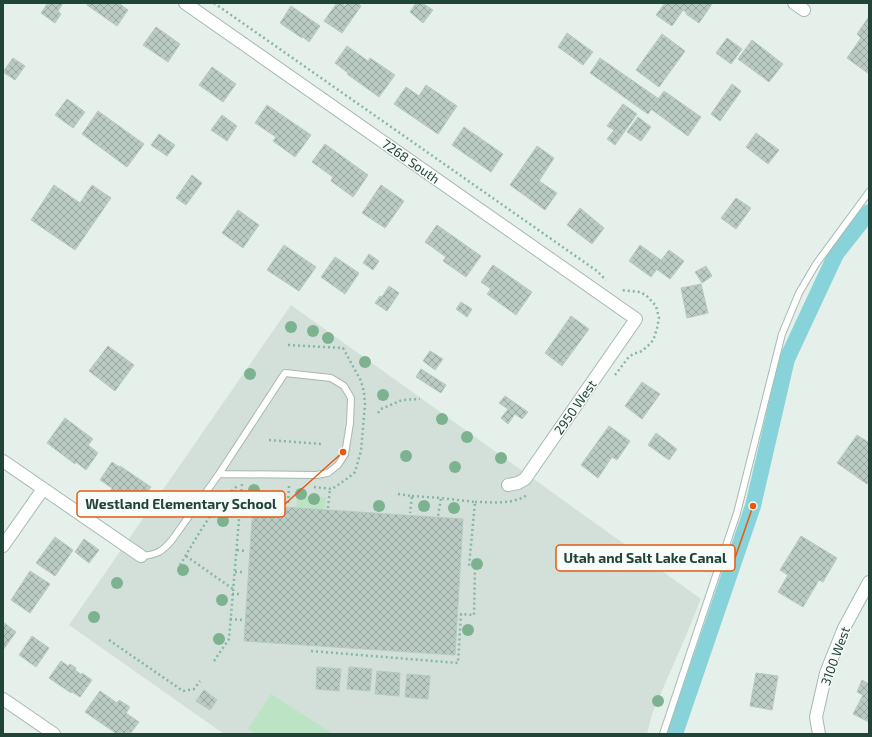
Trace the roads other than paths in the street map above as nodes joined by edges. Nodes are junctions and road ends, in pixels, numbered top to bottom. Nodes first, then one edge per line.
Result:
1 (185, 3) edge
2 (794, 3) edge
3 (804, 10) dead end
4 (869, 192) edge
5 (636, 319) joint
6 (3, 461) edge
7 (218, 474) junction
8 (508, 485) dead end
9 (43, 489) junction
10 (3, 546) edge
11 (141, 556) joint
12 (869, 582) edge
13 (3, 699) edge
14 (54, 734) edge
15 (663, 734) edge
16 (819, 734) edge

1 - 5 street, 7268 South
2 - 3 street
4 - 15 lane
5 - 8 street, 2950 West
6 - 9 street
7 - 7 lane
7 - 11 lane
9 - 10 street
9 - 11 street
12 - 16 street, 3100 West
13 - 14 street

